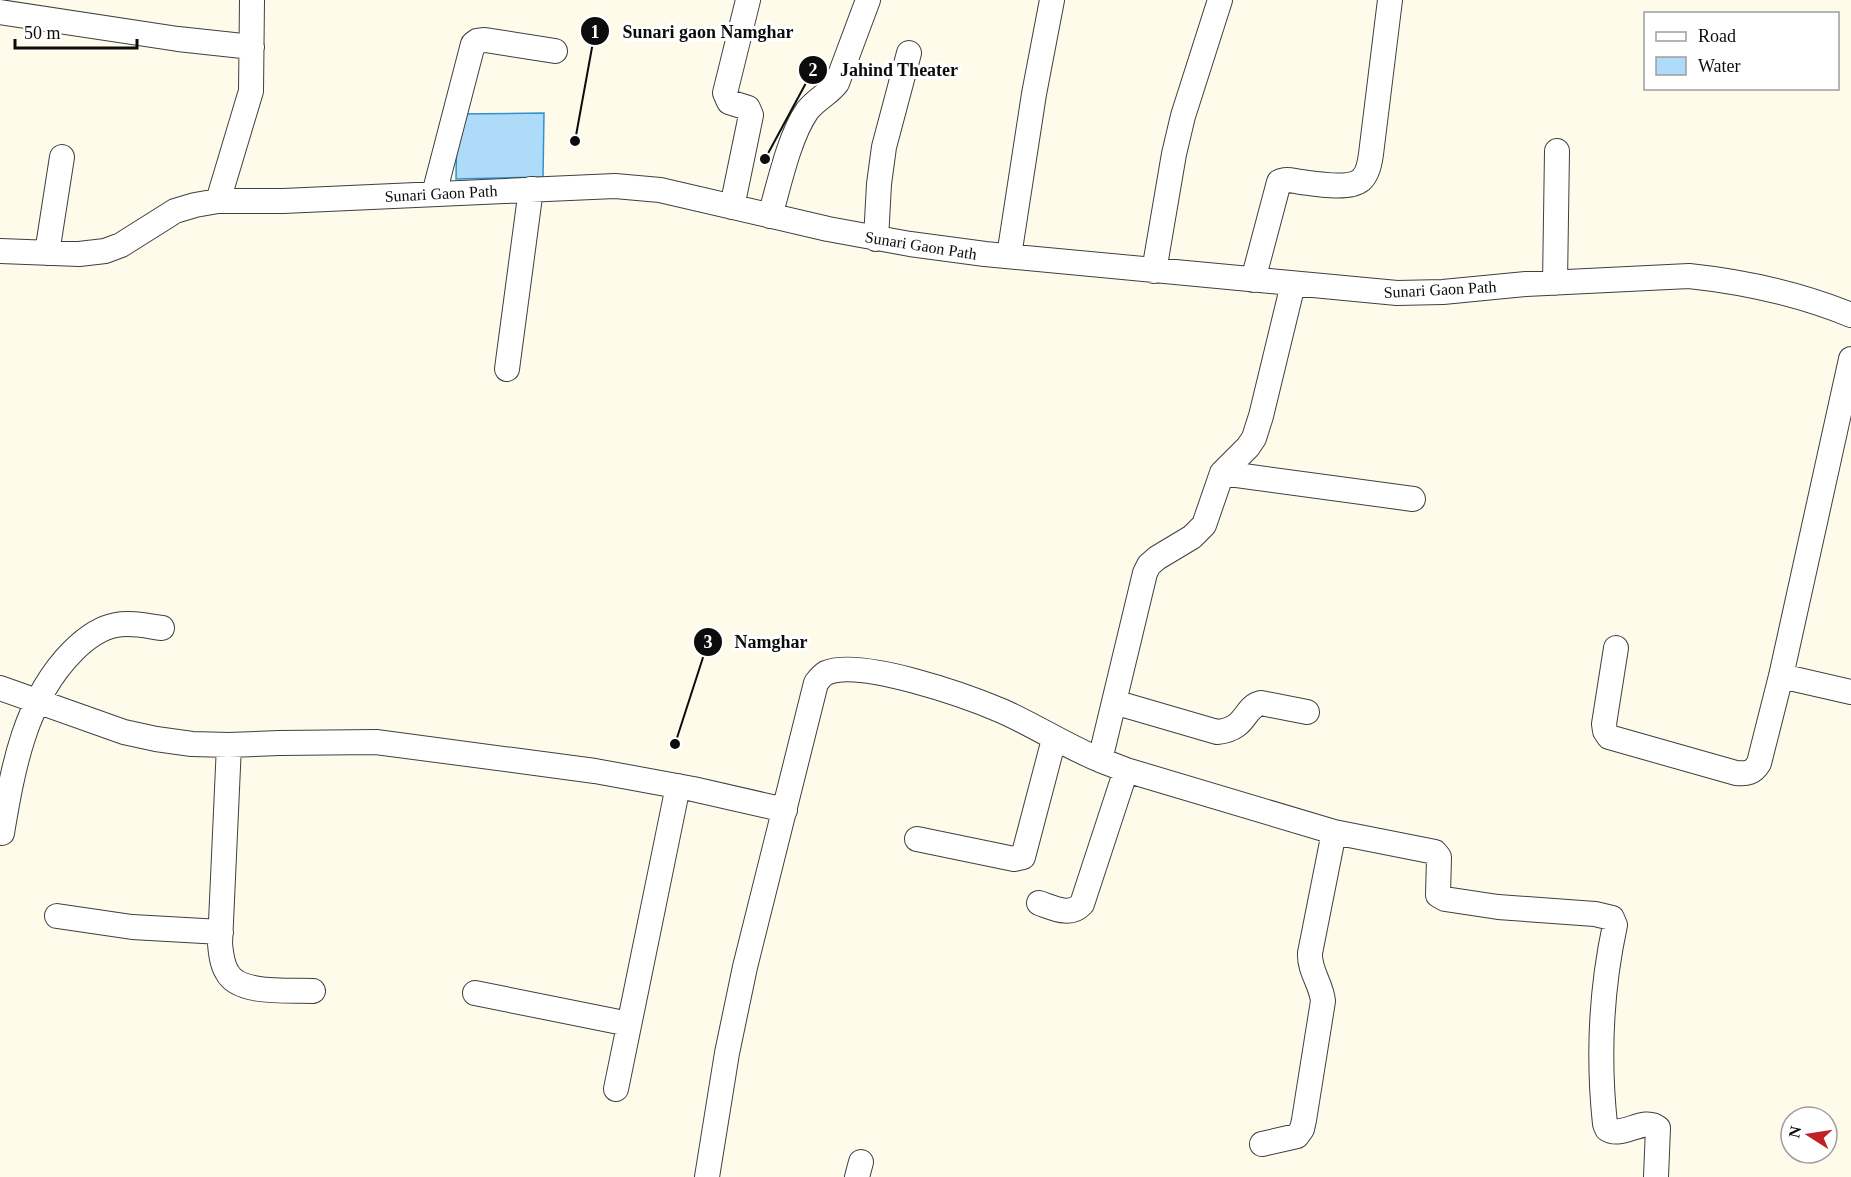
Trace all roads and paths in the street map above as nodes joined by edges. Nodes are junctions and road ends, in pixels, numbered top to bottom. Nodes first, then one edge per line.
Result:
1 (252, 0) edge
2 (748, 0) edge
3 (868, 0) edge
4 (1052, 0) edge
5 (1220, 0) edge
6 (1390, 0) edge
7 (0, 12) edge
8 (252, 47) junction
9 (555, 51) dead end
10 (909, 53) dead end
11 (1557, 151) dead end
12 (62, 157) dead end
13 (531, 189) junction
14 (434, 194) junction
15 (218, 201) junction
16 (732, 207) junction
17 (770, 216) junction
18 (876, 239) junction
19 (0, 251) edge
20 (47, 253) junction
21 (1008, 256) junction
22 (1154, 271) junction
23 (1253, 280) junction
24 (1555, 282) junction
25 (1293, 284) junction
26 (1851, 315) edge
27 (1851, 359) edge
28 (507, 369) dead end
29 (1222, 473) junction
30 (1413, 499) dead end
31 (162, 628) dead end
32 (1616, 648) dead end
33 (1781, 676) junction
34 (0, 688) edge
35 (1851, 692) edge
36 (37, 701) junction
37 (1114, 702) junction
38 (1307, 712) dead end
39 (1054, 739) junction
40 (229, 745) junction
41 (1100, 760) junction
42 (1126, 770) junction
43 (678, 786) junction
44 (784, 810) junction
45 (1334, 832) junction
46 (2, 833) dead end
47 (917, 839) dead end
48 (1039, 903) dead end
49 (57, 916) dead end
50 (221, 932) junction
51 (313, 991) dead end
52 (475, 993) dead end
53 (629, 1024) junction
54 (616, 1089) dead end
55 (1262, 1144) dead end
56 (707, 1177) edge
57 (1656, 1177) edge

1 - 8 street
2 - 16 street
3 - 17 street
4 - 21 street
5 - 22 street
6 - 23 street
7 - 8 street
8 - 15 street
9 - 14 street
10 - 18 street
11 - 24 street
12 - 20 street
13 - 14 street, Sunari Gaon Path
13 - 16 street, Sunari Gaon Path
13 - 28 street
14 - 15 street, Sunari Gaon Path
15 - 20 street, Sunari Gaon Path
16 - 17 street, Sunari Gaon Path
17 - 18 street, Sunari Gaon Path
18 - 21 street, Sunari Gaon Path
19 - 20 street, Sunari Gaon Path
21 - 22 street, Sunari Gaon Path
22 - 23 street, Sunari Gaon Path
23 - 25 street, Sunari Gaon Path
24 - 25 street, Sunari Gaon Path
24 - 26 street, Sunari Gaon Path
25 - 29 street
27 - 33 street
29 - 30 street
29 - 37 street
31 - 36 street
32 - 33 street
33 - 35 street
34 - 36 street
36 - 40 street
36 - 46 street
37 - 38 street
37 - 41 street
39 - 41 street
39 - 44 street
39 - 47 street
40 - 43 street
40 - 50 street
41 - 42 street
42 - 45 street
42 - 48 street
43 - 44 street
43 - 53 street
44 - 56 street
45 - 55 street
45 - 57 street
49 - 50 street
50 - 51 street
52 - 53 street
53 - 54 street

